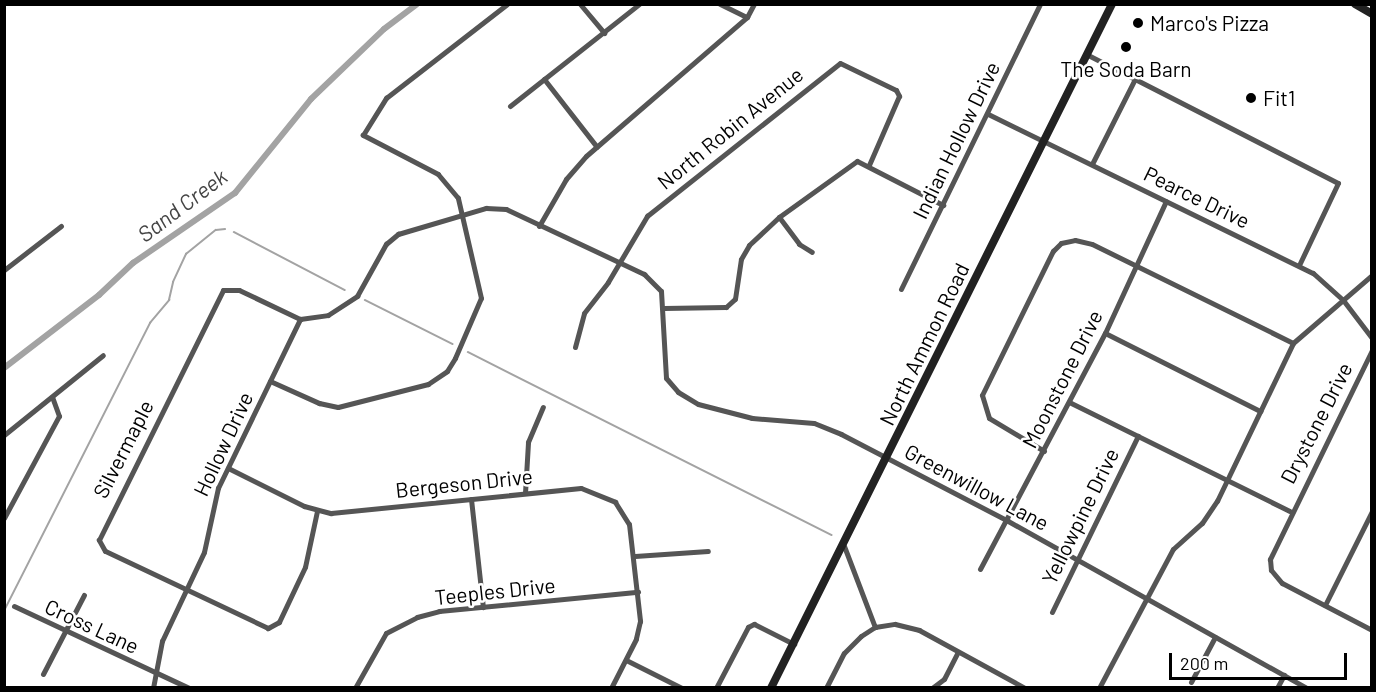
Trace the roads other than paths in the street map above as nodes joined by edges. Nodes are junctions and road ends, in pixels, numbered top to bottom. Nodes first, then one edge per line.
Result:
1 (507, 4) edge
2 (580, 4) edge
3 (639, 4) edge
4 (720, 4) edge
5 (754, 4) edge
6 (1040, 4) edge
7 (1111, 4) edge
8 (1355, 4) edge
9 (1371, 14) edge
10 (747, 18) junction
11 (604, 33) junction
12 (1086, 54) junction
13 (544, 79) junction
14 (1135, 79) junction
15 (510, 106) dead end
16 (988, 114) junction
17 (1044, 141) junction
18 (597, 147) junction
19 (1092, 164) junction
20 (869, 165) junction
21 (1166, 201) junction
22 (943, 205) junction
23 (463, 215) junction
24 (779, 217) junction
25 (62, 226) dead end
26 (539, 226) junction
27 (812, 252) dead end
28 (617, 265) junction
29 (1137, 266) junction
30 (1299, 266) junction
31 (4, 270) edge
32 (1371, 275) edge
33 (901, 289) dead end
34 (1343, 300) junction
35 (664, 308) junction
36 (300, 319) junction
37 (1105, 333) junction
38 (1371, 338) edge
39 (1293, 343) junction
40 (575, 347) dead end
41 (1371, 350) edge
42 (103, 356) dead end
43 (270, 381) junction
44 (52, 397) junction
45 (1069, 402) junction
46 (543, 407) dead end
47 (1260, 411) junction
48 (4, 435) edge
49 (1138, 436) junction
50 (1044, 451) junction
51 (888, 457) junction
52 (228, 468) junction
53 (1226, 479) junction
54 (525, 493) junction
55 (471, 499) junction
56 (317, 511) junction
57 (1290, 511) junction
58 (1371, 511) edge
59 (4, 518) edge
60 (1008, 520) junction
61 (844, 546) junction
62 (708, 551) dead end
63 (635, 556) junction
64 (1077, 560) junction
65 (980, 569) dead end
66 (186, 589) junction
67 (638, 592) junction
68 (84, 595) dead end
69 (1147, 599) junction
70 (1325, 605) junction
71 (14, 606) dead end
72 (483, 607) junction
73 (1052, 612) dead end
74 (875, 627) junction
75 (1371, 630) edge
76 (65, 633) junction
77 (1215, 637) junction
78 (794, 644) junction
79 (958, 652) junction
80 (626, 660) junction
81 (157, 671) junction
82 (44, 674) dead end
83 (1284, 675) junction
84 (1191, 682) dead end
85 (1021, 686) edge
86 (153, 687) edge
87 (189, 687) edge
88 (354, 687) edge
89 (611, 687) edge
90 (682, 687) edge
91 (716, 687) edge
92 (771, 687) edge
93 (826, 687) edge
94 (932, 687) edge
95 (1099, 687) edge
96 (1277, 687) edge
97 (1307, 687) edge

1 - 23 street
2 - 11 street
3 - 11 street
4 - 10 street
5 - 10 street
6 - 16 street, Indian Hollow Drive
7 - 12 main road, North Ammon Road
8 - 9 main road
10 - 18 street
11 - 13 street
12 - 14 street
12 - 17 main road, North Ammon Road
13 - 15 street
13 - 18 street
14 - 19 street
14 - 30 street
16 - 17 street, Pearce Drive
16 - 22 street, Indian Hollow Drive
17 - 19 street, Pearce Drive
17 - 51 main road, North Ammon Road
18 - 26 street
19 - 21 street, Pearce Drive
20 - 22 street
20 - 24 street
20 - 28 street, North Robin Avenue
21 - 29 street, Moonstone Drive
21 - 30 street, Pearce Drive
22 - 33 street, Indian Hollow Drive
23 - 26 street, Greenwillow Lane
23 - 36 street, Greenwillow Lane
23 - 43 street
24 - 27 street
24 - 35 street
25 - 31 street
26 - 28 street, Greenwillow Lane
28 - 35 street, Greenwillow Lane
28 - 40 street, North Robin Avenue
29 - 37 street, Moonstone Drive
29 - 39 street
29 - 50 street
30 - 34 street, Pearce Drive
32 - 34 street
34 - 38 street, Pearce Drive
34 - 39 street
35 - 51 street, Greenwillow Lane
36 - 43 street, Hollow Drive
36 - 66 street, Silvermaple
37 - 45 street, Moonstone Drive
37 - 47 street
39 - 47 street
41 - 57 street, Drystone Drive
42 - 44 street
43 - 52 street, Hollow Drive
44 - 48 street
44 - 59 street
45 - 49 street
45 - 50 street, Moonstone Drive
46 - 54 street
47 - 53 street
49 - 53 street
49 - 64 street, Yellowpine Drive
50 - 60 street, Moonstone Drive
51 - 60 street, Greenwillow Lane
51 - 61 main road, North Ammon Road
52 - 56 street, Bergeson Drive
52 - 66 street, Hollow Drive
53 - 57 street
53 - 69 street
54 - 55 street, Bergeson Drive
54 - 63 street, Bergeson Drive
55 - 56 street, Bergeson Drive
55 - 72 street
56 - 66 street, Silvermaple
57 - 70 street, Drystone Drive
58 - 70 street
60 - 64 street, Greenwillow Lane
60 - 65 street, Moonstone Drive
61 - 74 street
61 - 78 main road, North Ammon Road
62 - 63 street
63 - 67 street, Bergeson Drive
64 - 69 street, Greenwillow Lane
64 - 73 street, Yellowpine Drive
66 - 81 street, Hollow Drive
67 - 72 street, Teeples Drive
67 - 80 street, Bergeson Drive
68 - 76 street
69 - 77 street, Greenwillow Lane
69 - 95 street
70 - 75 street, Drystone Drive
71 - 76 street, Cross Lane
72 - 88 street, Teeples Drive
74 - 79 street
74 - 93 street
76 - 81 street, Cross Lane
76 - 82 street
77 - 83 street, Greenwillow Lane
77 - 84 street
78 - 91 street
78 - 92 main road, North Ammon Road
79 - 85 street
79 - 94 street
80 - 89 street, Bergeson Drive
80 - 90 street
81 - 86 street, Hollow Drive
81 - 87 street, Cross Lane
83 - 96 street
83 - 97 street, Greenwillow Lane

